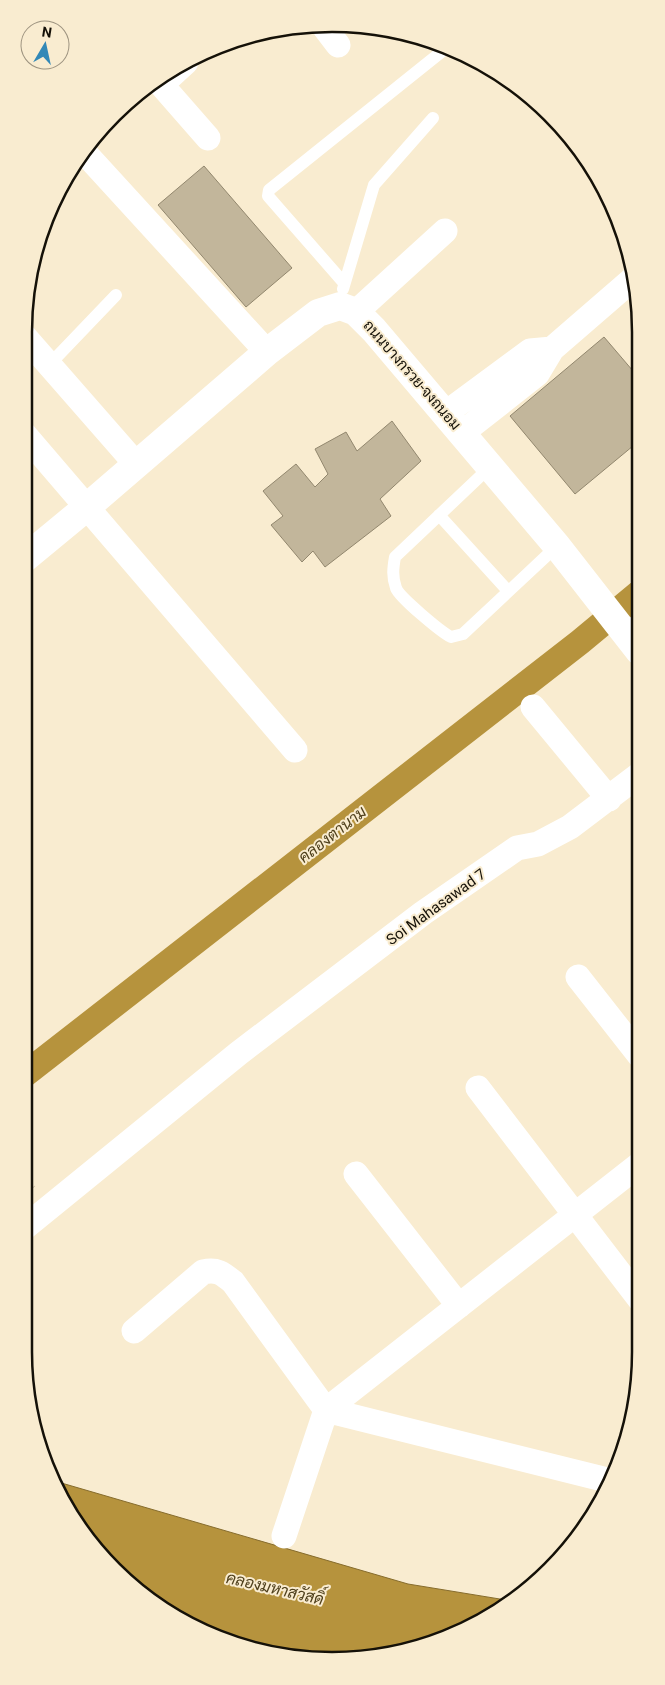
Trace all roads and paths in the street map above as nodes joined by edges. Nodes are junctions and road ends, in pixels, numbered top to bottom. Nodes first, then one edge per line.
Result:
1 (441, 53) edge
2 (163, 85) edge
3 (434, 118) dead end
4 (208, 138) dead end
5 (87, 160) edge
6 (445, 231) dead end
7 (628, 283) edge
8 (116, 295) dead end
9 (347, 300) junction
10 (32, 345) edge
11 (267, 352) junction
12 (49, 365) junction
13 (454, 423) junction
14 (32, 443) edge
15 (136, 464) junction
16 (490, 467) junction
17 (88, 507) junction
18 (439, 515) junction
19 (557, 546) junction
20 (32, 552) edge
21 (508, 591) junction
22 (632, 641) edge
23 (533, 707) dead end
24 (295, 750) dead end
25 (632, 780) edge
26 (609, 799) junction
27 (578, 977) dead end
28 (632, 1046) edge
29 (478, 1088) dead end
30 (632, 1170) edge
31 (356, 1174) dead end
32 (575, 1215) junction
33 (32, 1221) edge
34 (632, 1289) edge
35 (458, 1306) junction
36 (134, 1331) dead end
37 (326, 1410) junction
38 (604, 1479) edge
39 (284, 1536) dead end

1 - 9 lane
2 - 4 street
3 - 9 lane
5 - 11 street
6 - 9 street
7 - 13 street
8 - 12 lane
9 - 11 street
9 - 13 street, ถนนบางกรวย-จงถนอม
10 - 12 street
11 - 15 street
12 - 15 street
13 - 16 street, ถนนบางกรวย-จงถนอม
14 - 17 street
15 - 17 street
16 - 18 lane
16 - 19 street, ถนนบางกรวย-จงถนอม
17 - 20 street
17 - 24 street
18 - 21 lane
18 - 21 lane
19 - 21 lane
19 - 22 street, ถนนบางกรวย-จงถนอม
23 - 26 street
25 - 26 street, Soi Mahasawad 7
26 - 33 street, Soi Mahasawad 7
27 - 28 street
29 - 32 street
30 - 32 street
31 - 35 street
32 - 34 street
32 - 35 street
35 - 37 street
36 - 37 street
37 - 38 street
37 - 39 street

